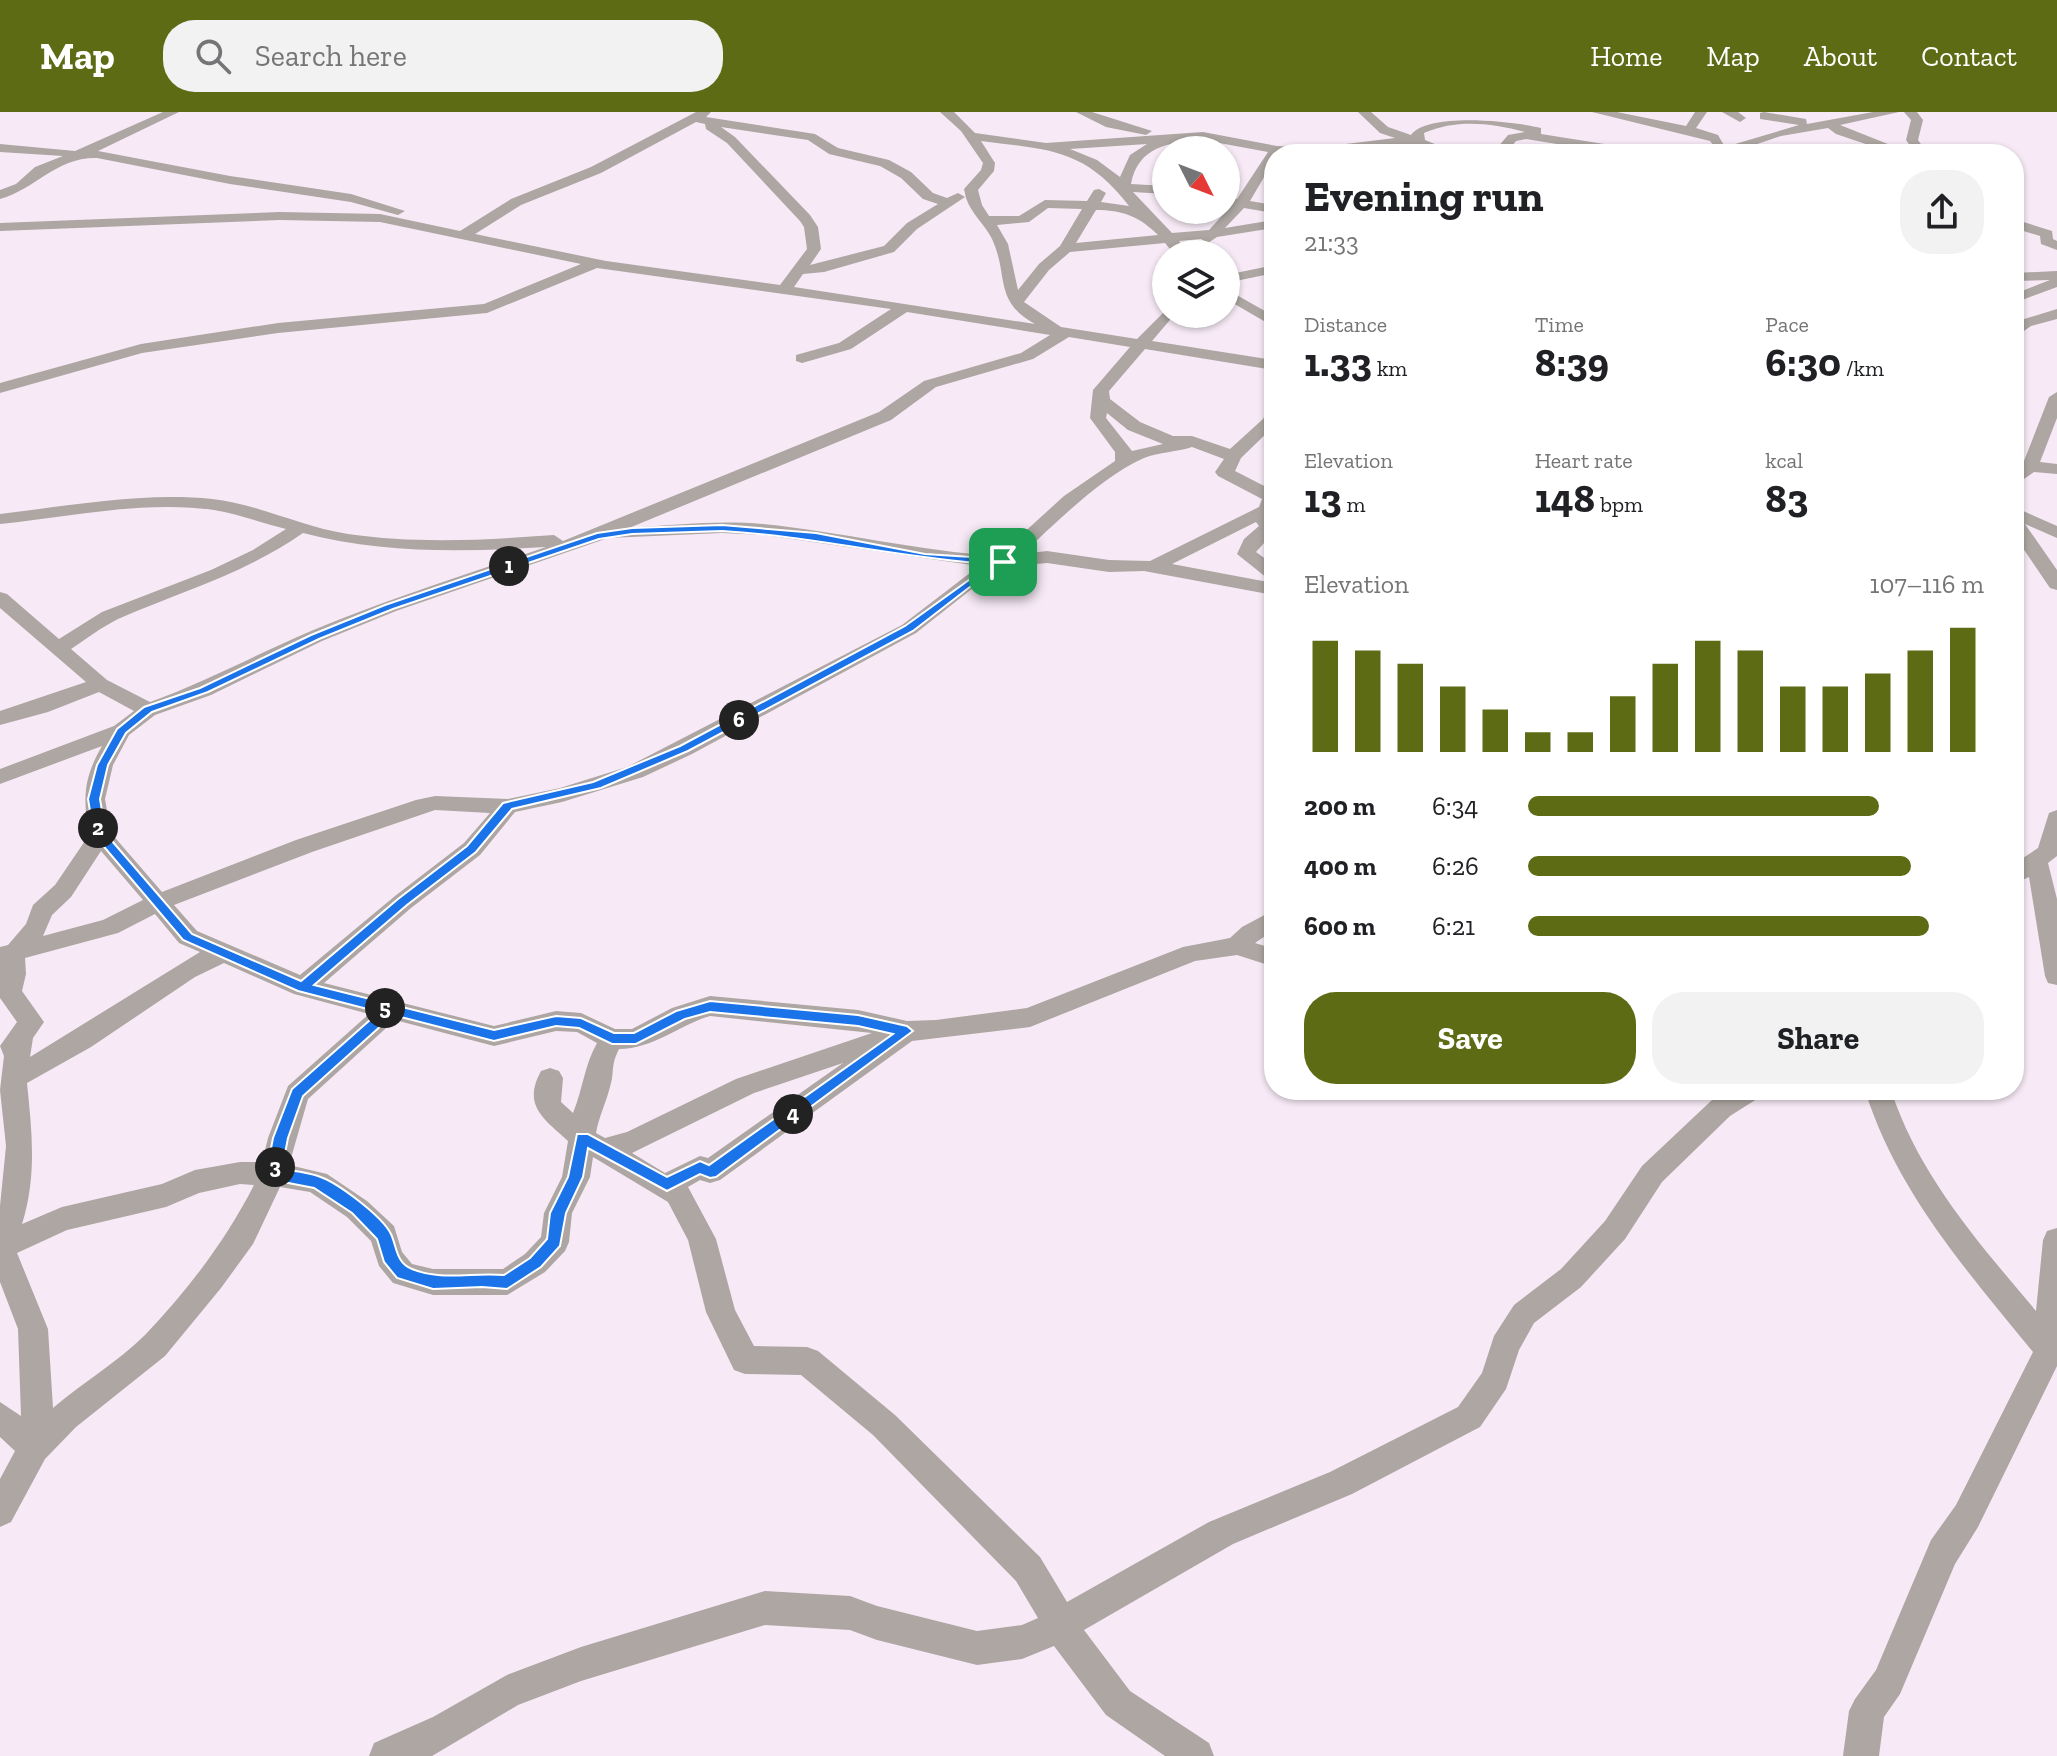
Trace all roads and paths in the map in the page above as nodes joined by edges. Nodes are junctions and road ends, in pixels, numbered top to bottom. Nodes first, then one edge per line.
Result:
1 (173, 112) edge
2 (946, 112) edge
3 (1082, 112) edge
4 (1364, 112) edge
5 (1598, 112) edge
6 (1701, 112) edge
7 (1728, 112) edge
8 (1808, 112) edge
9 (1893, 112) edge
10 (1910, 112) edge
11 (694, 114) edge
12 (1099, 115) edge
13 (966, 116) edge
14 (1764, 116) dead end
15 (1740, 118) dead end
16 (1613, 122) edge
17 (1829, 127) junction
18 (1689, 130) junction
19 (973, 136) junction
20 (1172, 136) edge
21 (1551, 136) junction
22 (1152, 139) edge
23 (1019, 143) junction
24 (1240, 143) edge
25 (1380, 144) edge
26 (1419, 144) junction
27 (1510, 144) edge
28 (1587, 144) joint
29 (1718, 144) edge
30 (1741, 144) edge
31 (1878, 144) edge
32 (1915, 144) edge
33 (1045, 147) junction
34 (1264, 147) edge
35 (0, 148) edge
36 (1152, 149) edge
37 (982, 152) junction
38 (80, 154) junction
39 (1264, 166) edge
40 (1102, 168) junction
41 (1124, 188) junction
42 (971, 189) junction
43 (1152, 189) edge
44 (0, 195) edge
45 (1240, 198) edge
46 (949, 203) junction
47 (1240, 203) edge
48 (1045, 204) junction
49 (1091, 205) junction
50 (1264, 207) edge
51 (979, 215) junction
52 (1145, 215) junction
53 (419, 224) junction
54 (1218, 224) edge
55 (1264, 225) edge
56 (2024, 226) edge
57 (0, 227) edge
58 (1213, 232) junction
59 (463, 235) junction
60 (1169, 237) junction
61 (1171, 240) edge
62 (1205, 240) edge
63 (2057, 246) edge
64 (1066, 248) junction
65 (596, 263) junction
66 (801, 270) junction
67 (1264, 271) edge
68 (2057, 275) edge
69 (1240, 276) edge
70 (2024, 277) edge
71 (2057, 282) edge
72 (784, 290) junction
73 (2024, 295) edge
74 (1240, 301) edge
75 (1016, 302) junction
76 (905, 307) junction
77 (2057, 314) edge
78 (1264, 315) edge
79 (2024, 325) edge
80 (2024, 327) edge
81 (1154, 328) edge
82 (2057, 329) edge
83 (1066, 332) junction
84 (1139, 345) junction
85 (802, 358) dead end
86 (1264, 364) edge
87 (0, 388) edge
88 (2057, 397) edge
89 (1102, 401) junction
90 (1264, 427) edge
91 (1192, 441) junction
92 (1233, 456) junction
93 (2024, 462) edge
94 (1124, 463) junction
95 (2024, 466) edge
96 (2057, 469) edge
97 (1264, 493) edge
98 (1264, 513) edge
99 (1264, 515) edge
100 (2024, 518) edge
101 (0, 519) edge
102 (2057, 521) edge
103 (2024, 522) edge
104 (2034, 523) junction
105 (299, 528) junction
106 (1264, 531) edge
107 (2057, 533) edge
108 (597, 536) junction
109 (2024, 536) edge
110 (1003, 562) junction
111 (1154, 566) junction
112 (1264, 567) edge
113 (1189, 572) junction
114 (2057, 584) edge
115 (1264, 587) edge
116 (0, 598) edge
117 (58, 648) junction
118 (100, 684) junction
119 (148, 710) junction
120 (0, 718) edge
121 (121, 731) junction
122 (0, 777) edge
123 (508, 806) junction
124 (2057, 818) edge
125 (100, 835) junction
126 (2036, 859) edge
127 (157, 903) junction
128 (1264, 925) edge
129 (1237, 946) junction
130 (223, 954) junction
131 (7, 955) edge
132 (1264, 955) edge
133 (2057, 976) edge
134 (303, 987) junction
135 (391, 1009) junction
136 (907, 1031) junction
137 (612, 1039) junction
138 (4, 1074) edge
139 (550, 1078) dead end
140 (1734, 1100) edge
141 (1880, 1100) edge
142 (594, 1143) junction
143 (273, 1174) junction
144 (667, 1185) junction
145 (2057, 1240) edge
146 (0, 1248) edge
147 (2054, 1342) edge
148 (0, 1417) edge
149 (34, 1448) junction
150 (0, 1511) edge
151 (1061, 1626) junction
152 (387, 1756) edge
153 (1196, 1756) edge
154 (1861, 1756) edge

1 - 38 street
2 - 13 street
3 - 12 street
4 - 26 street
5 - 16 street
6 - 18 street
7 - 15 street
8 - 17 street
9 - 17 street
10 - 32 street
11 - 46 street
11 - 59 street
11 - 66 street
12 - 20 street
13 - 19 street
14 - 17 street
16 - 18 street
16 - 28 street
17 - 30 street
17 - 31 street
18 - 29 street
19 - 23 street
19 - 37 street
21 - 26 street
21 - 27 street
21 - 28 street
22 - 33 street
23 - 33 street
23 - 37 street
24 - 34 street
25 - 26 street
33 - 40 street
35 - 38 street
36 - 41 street
37 - 42 street
38 - 44 street
38 - 53 street
39 - 45 street
40 - 41 street
40 - 49 street
41 - 43 street
41 - 52 street
42 - 46 street
42 - 51 street
46 - 66 street
47 - 50 street
48 - 49 street
48 - 51 street
48 - 51 street
49 - 52 street
49 - 64 street
51 - 75 street
52 - 60 street
53 - 57 street
53 - 59 street
54 - 58 street
55 - 58 street
56 - 63 street
58 - 60 street
58 - 62 street
59 - 65 street
60 - 61 street
60 - 64 street
64 - 75 street
65 - 72 street
65 - 87 street
66 - 72 street
67 - 69 street
68 - 70 street
71 - 73 street
72 - 76 street
74 - 78 street
75 - 83 street
76 - 83 street
76 - 85 street
77 - 79 street
80 - 82 street
81 - 84 street
83 - 84 street
83 - 108 street
84 - 86 street
84 - 89 street
88 - 93 street
89 - 91 street
89 - 94 street
90 - 92 street
91 - 92 street
91 - 94 street
92 - 97 street
94 - 110 street
95 - 96 street
98 - 111 street
99 - 113 street
100 - 104 street
101 - 105 street
102 - 104 street
103 - 104 street
104 - 107 street
105 - 108 street
105 - 117 street
106 - 112 street
108 - 110 street
108 - 119 street
109 - 114 street
110 - 111 street
110 - 123 street
111 - 113 street
113 - 115 street
116 - 117 street
117 - 118 street
118 - 119 street
118 - 120 street
119 - 121 street
121 - 122 street
121 - 125 street
123 - 127 street
123 - 134 street
124 - 126 street
125 - 127 street
125 - 131 street
126 - 133 street
127 - 130 street
127 - 131 street
128 - 129 street
129 - 132 street
129 - 136 street
130 - 134 street
130 - 138 street
131 - 138 street
134 - 135 street
135 - 137 street
135 - 143 street
136 - 137 street
136 - 142 street
136 - 144 street
137 - 142 street
138 - 146 street
139 - 142 street
140 - 151 street
141 - 147 street
142 - 143 street
142 - 144 street
143 - 146 street
143 - 149 street
144 - 151 street
145 - 147 street
146 - 149 street
147 - 154 street
148 - 149 street
149 - 150 street
151 - 152 street
151 - 153 street

